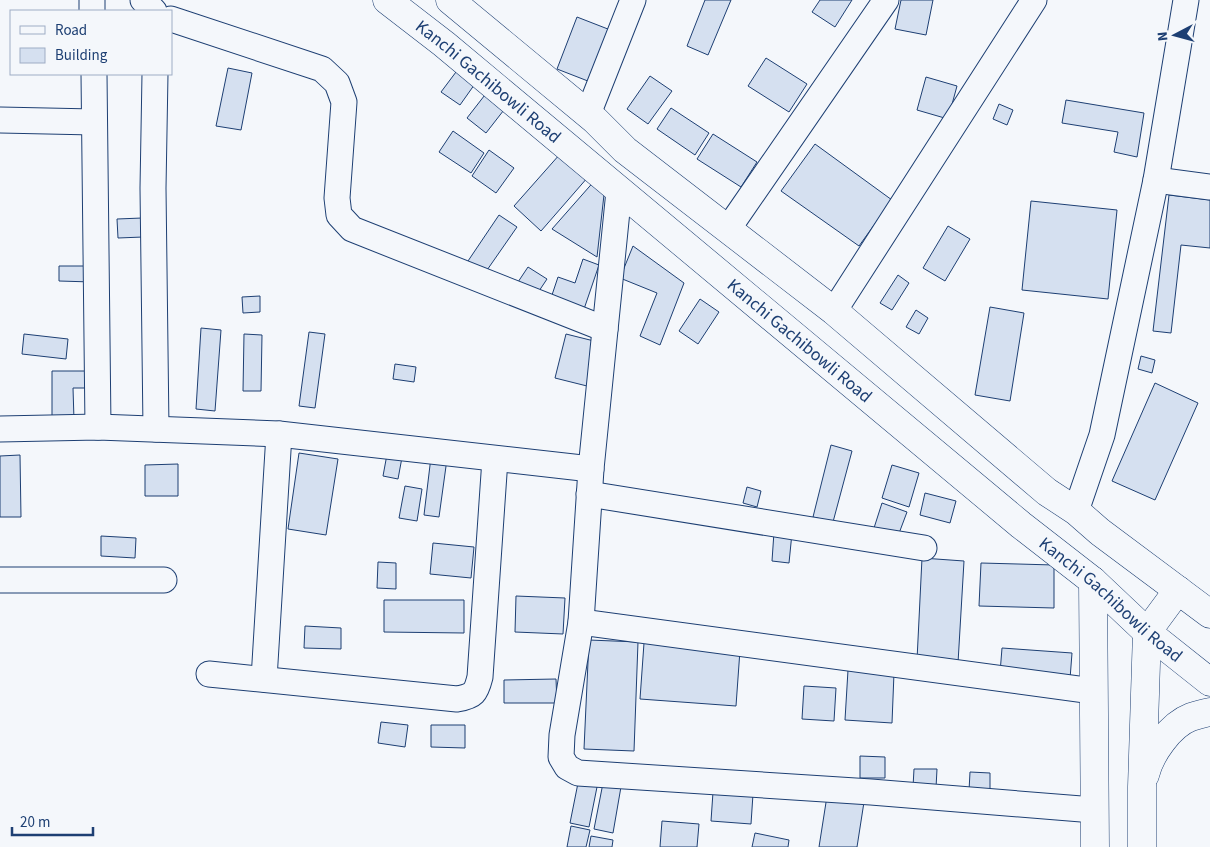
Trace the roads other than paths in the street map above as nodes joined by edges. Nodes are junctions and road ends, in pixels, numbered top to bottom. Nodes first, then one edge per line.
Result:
1 (143, 0) edge
2 (387, 0) edge
3 (450, 0) edge
4 (634, 0) edge
5 (886, 0) edge
6 (1034, 0) edge
7 (1186, 0) edge
8 (153, 10) edge
9 (172, 19) edge
10 (94, 75) edge
11 (156, 75) edge
12 (588, 114) junction
13 (0, 120) edge
14 (94, 122) junction
15 (1156, 180) junction
16 (1210, 187) edge
17 (619, 191) junction
18 (728, 229) junction
19 (834, 311) junction
20 (605, 329) junction
21 (98, 427) junction
22 (156, 428) junction
23 (0, 429) edge
24 (279, 434) junction
25 (495, 459) junction
26 (591, 469) junction
27 (1047, 492) junction
28 (589, 494) junction
29 (1076, 511) junction
30 (1021, 525) junction
31 (924, 548) dead end
32 (0, 580) edge
33 (164, 580) dead end
34 (1093, 581) junction
35 (1178, 590) junction
36 (1210, 614) edge
37 (581, 622) junction
38 (1147, 632) junction
39 (208, 674) dead end
40 (264, 680) junction
41 (1210, 682) edge
42 (1093, 690) junction
43 (1210, 712) edge
44 (1142, 788) junction
45 (1094, 810) junction
46 (1094, 847) edge
47 (1142, 847) edge

1 - 8 street
2 - 17 main road, Kanchi Gachibowli Road
3 - 12 main road
4 - 12 street
5 - 18 street
6 - 19 street
7 - 15 street
9 - 20 street
10 - 14 street
11 - 22 street
12 - 18 main road
13 - 14 street
14 - 21 street
15 - 16 street
15 - 29 street
17 - 20 street
17 - 30 main road, Kanchi Gachibowli Road
18 - 19 main road
19 - 27 main road
20 - 26 street
21 - 22 street
21 - 23 street
22 - 24 street
24 - 25 street
24 - 40 street
25 - 26 street
25 - 40 street
26 - 28 street
27 - 29 main road
27 - 30 main road
28 - 31 street
28 - 37 street
29 - 35 main road
30 - 34 main road, Kanchi Gachibowli Road
32 - 33 street
34 - 38 main road, Kanchi Gachibowli Road
34 - 42 main road
35 - 36 main road
35 - 38 main road
37 - 42 street
37 - 45 street
38 - 41 main road, Kanchi Gachibowli Road
38 - 44 main road
39 - 40 street
42 - 45 main road
43 - 44 main road
44 - 47 main road
45 - 46 main road

